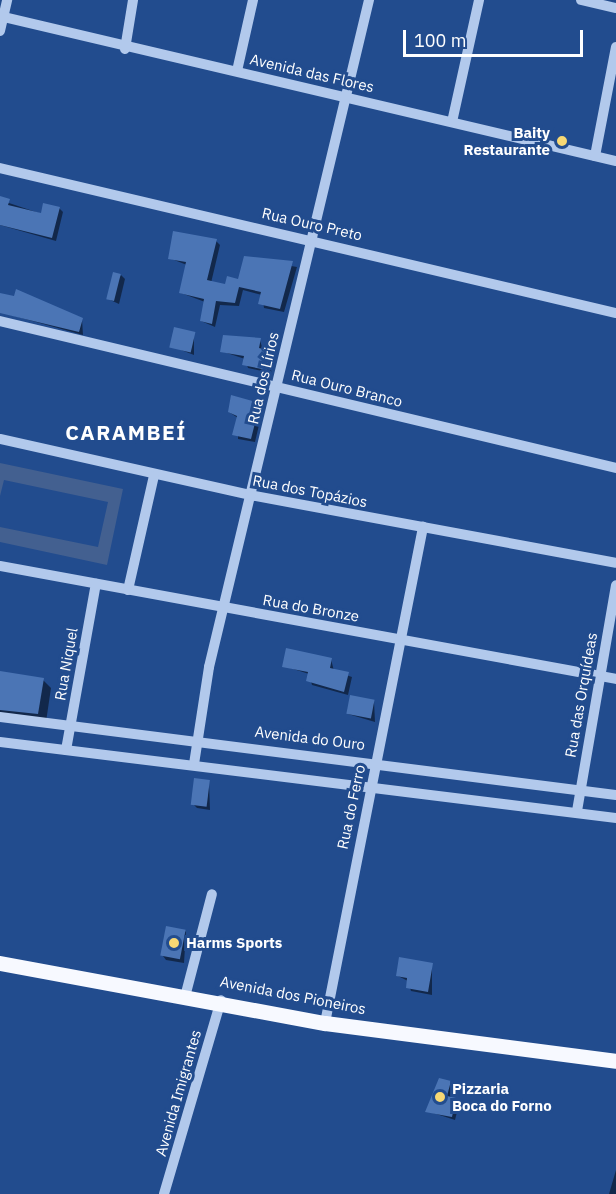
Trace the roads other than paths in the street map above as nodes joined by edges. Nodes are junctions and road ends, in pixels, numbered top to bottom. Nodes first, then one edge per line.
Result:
1 (7, 0) edge
2 (133, 0) edge
3 (253, 0) edge
4 (369, 0) edge
5 (479, 0) edge
6 (581, 0) edge
7 (616, 8) edge
8 (2, 16) edge
9 (0, 31) edge
10 (616, 47) edge
11 (125, 49) junction
12 (237, 71) junction
13 (344, 96) junction
14 (452, 122) junction
15 (595, 156) junction
16 (616, 161) edge
17 (0, 168) edge
18 (310, 239) junction
19 (616, 313) edge
20 (0, 321) edge
21 (276, 386) junction
22 (0, 439) edge
23 (616, 468) edge
24 (153, 476) junction
25 (250, 495) junction
26 (423, 527) junction
27 (616, 563) edge
28 (0, 566) edge
29 (96, 584) junction
30 (616, 585) edge
31 (128, 590) junction
32 (223, 607) junction
33 (401, 639) junction
34 (600, 676) junction
35 (616, 679) edge
36 (0, 717) edge
37 (70, 727) junction
38 (198, 740) junction
39 (0, 742) edge
40 (66, 750) junction
41 (376, 761) junction
42 (194, 764) junction
43 (370, 786) junction
44 (579, 789) junction
45 (616, 795) edge
46 (577, 811) junction
47 (616, 818) edge
48 (212, 894) dead end
49 (0, 963) edge
50 (186, 993) junction
51 (221, 1000) junction
52 (325, 1023) junction
53 (616, 1061) edge
54 (164, 1194) edge

1 - 8 street
2 - 11 street
3 - 12 street
4 - 13 street, Rua dos Lírios
5 - 14 street
6 - 7 street
8 - 9 street
8 - 11 street, Avenida das Flores
10 - 15 street
11 - 12 street, Avenida das Flores
12 - 13 street, Avenida das Flores
13 - 14 street, Avenida das Flores
13 - 18 street, Rua dos Lírios
14 - 15 street, Avenida das Flores
15 - 16 street, Avenida das Flores
17 - 18 street, Rua Ouro Preto
18 - 19 street, Rua Ouro Preto
18 - 21 street, Rua dos Lírios
20 - 21 street, Rua Ouro Branco
21 - 23 street, Rua Ouro Branco
21 - 25 street, Rua dos Lírios
22 - 24 street, Rua dos Topázios
24 - 25 street, Rua dos Topázios
24 - 31 street
25 - 26 street, Rua dos Topázios
25 - 32 street, Rua dos Lírios
26 - 27 street, Rua dos Topázios
26 - 33 street, Rua do Ferro
28 - 29 street, Rua do Bronze
29 - 31 street, Rua do Bronze
29 - 37 street, Rua Niquel
30 - 34 street, Rua das Orquídeas
31 - 32 street, Rua do Bronze
32 - 33 street, Rua do Bronze
32 - 38 street, Rua dos Lírios
33 - 34 street, Rua do Bronze
33 - 41 street, Rua do Ferro
34 - 35 street, Rua do Bronze
34 - 44 street, Rua das Orquídeas
36 - 37 street, Avenida do Ouro
37 - 38 street, Avenida do Ouro
37 - 40 street, Rua Niquel
38 - 41 street, Avenida do Ouro
38 - 42 street, Rua dos Lírios
39 - 40 street
40 - 42 street
41 - 43 street, Rua do Ferro
41 - 44 street, Avenida do Ouro
42 - 43 street
43 - 46 street
43 - 52 street, Rua do Ferro
44 - 45 street, Avenida do Ouro
44 - 46 street, Rua das Orquídeas
46 - 47 street
48 - 50 street
49 - 50 main road, Avenida dos Pioneiros
50 - 51 main road, Avenida dos Pioneiros
51 - 52 main road, Avenida dos Pioneiros
51 - 54 street, Avenida Imigrantes
52 - 53 main road, Avenida dos Pioneiros

